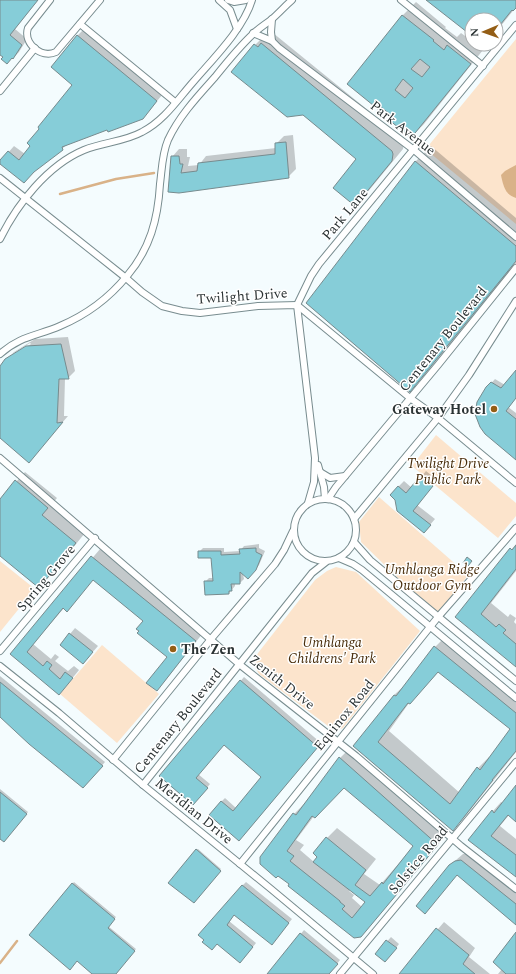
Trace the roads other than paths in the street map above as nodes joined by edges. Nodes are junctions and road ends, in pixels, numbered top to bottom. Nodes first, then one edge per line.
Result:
1 (50, 0) edge
2 (100, 0) edge
3 (219, 0) edge
4 (228, 0) edge
5 (246, 0) edge
6 (252, 0) edge
7 (292, 0) edge
8 (401, 0) edge
9 (272, 20) junction
10 (80, 24) junction
11 (516, 25) edge
12 (237, 29) junction
13 (253, 33) junction
14 (272, 41) junction
15 (35, 48) junction
16 (483, 66) junction
17 (0, 91) edge
18 (175, 102) junction
19 (414, 150) junction
20 (0, 178) edge
21 (25, 199) junction
22 (516, 237) edge
23 (0, 239) edge
24 (516, 268) edge
25 (126, 278) junction
26 (516, 301) edge
27 (297, 305) junction
28 (0, 354) edge
29 (410, 398) junction
30 (438, 418) junction
31 (0, 458) edge
32 (316, 458) junction
33 (320, 472) junction
34 (345, 476) junction
35 (516, 484) edge
36 (327, 499) junction
37 (308, 503) junction
38 (354, 519) junction
39 (516, 528) edge
40 (293, 531) junction
41 (95, 538) junction
42 (354, 542) junction
43 (339, 558) junction
44 (326, 562) junction
45 (438, 617) junction
46 (430, 627) junction
47 (211, 639) junction
48 (0, 652) edge
49 (239, 664) junction
50 (0, 666) edge
51 (516, 681) edge
52 (516, 698) edge
53 (338, 742) junction
54 (113, 760) junction
55 (516, 762) edge
56 (142, 785) junction
57 (452, 838) junction
58 (240, 864) junction
59 (516, 889) edge
60 (353, 957) junction
61 (340, 974) edge
62 (373, 974) edge

1 - 15 street
2 - 10 street
3 - 12 street
4 - 5 street
6 - 12 street
7 - 9 street
8 - 16 street
9 - 13 street
9 - 14 street
10 - 15 street
10 - 18 street
11 - 16 street, Park Lane
12 - 18 street
13 - 14 street, Park Avenue
13 - 25 street
14 - 19 street, Park Avenue
15 - 17 street
16 - 19 street, Park Lane
18 - 21 street
19 - 22 street, Park Avenue
19 - 27 street, Park Lane
20 - 21 street, Twilight Drive
21 - 23 street
21 - 25 street, Twilight Drive
24 - 29 street, Centenary Boulevard
25 - 27 street, Twilight Drive
25 - 28 street
26 - 30 street
27 - 29 street, Twilight Drive
27 - 32 street
29 - 30 street, Twilight Drive
29 - 34 street, Centenary Boulevard
30 - 35 street, Twilight Drive
30 - 38 street
31 - 41 street, Zenith Drive
32 - 33 street
32 - 37 street
33 - 34 street
33 - 36 street
34 - 36 street, Centenary Boulevard
36 - 37 street
36 - 38 street
37 - 40 street
38 - 42 street
39 - 45 street, Equinox Road
40 - 44 street
40 - 47 street, Centenary Boulevard
41 - 47 street, Zenith Drive
41 - 48 street, Spring Grove
42 - 43 street
42 - 45 street
43 - 44 street
43 - 46 street
44 - 49 street, Centenary Boulevard
45 - 46 street, Equinox Road
45 - 51 street
46 - 52 street
46 - 53 street, Equinox Road
47 - 49 street, Zenith Drive
47 - 54 street, Centenary Boulevard
49 - 53 street, Zenith Drive
49 - 56 street, Centenary Boulevard
50 - 54 street, Meridian Drive
53 - 57 street, Zenith Drive
53 - 58 street, Equinox Road
54 - 56 street, Meridian Drive
55 - 57 street, Solstice Road
56 - 58 street, Meridian Drive
57 - 59 street, Zenith Drive
57 - 60 street, Solstice Road
58 - 60 street, Meridian Drive
60 - 61 street, Solstice Road
60 - 62 street, Meridian Drive

